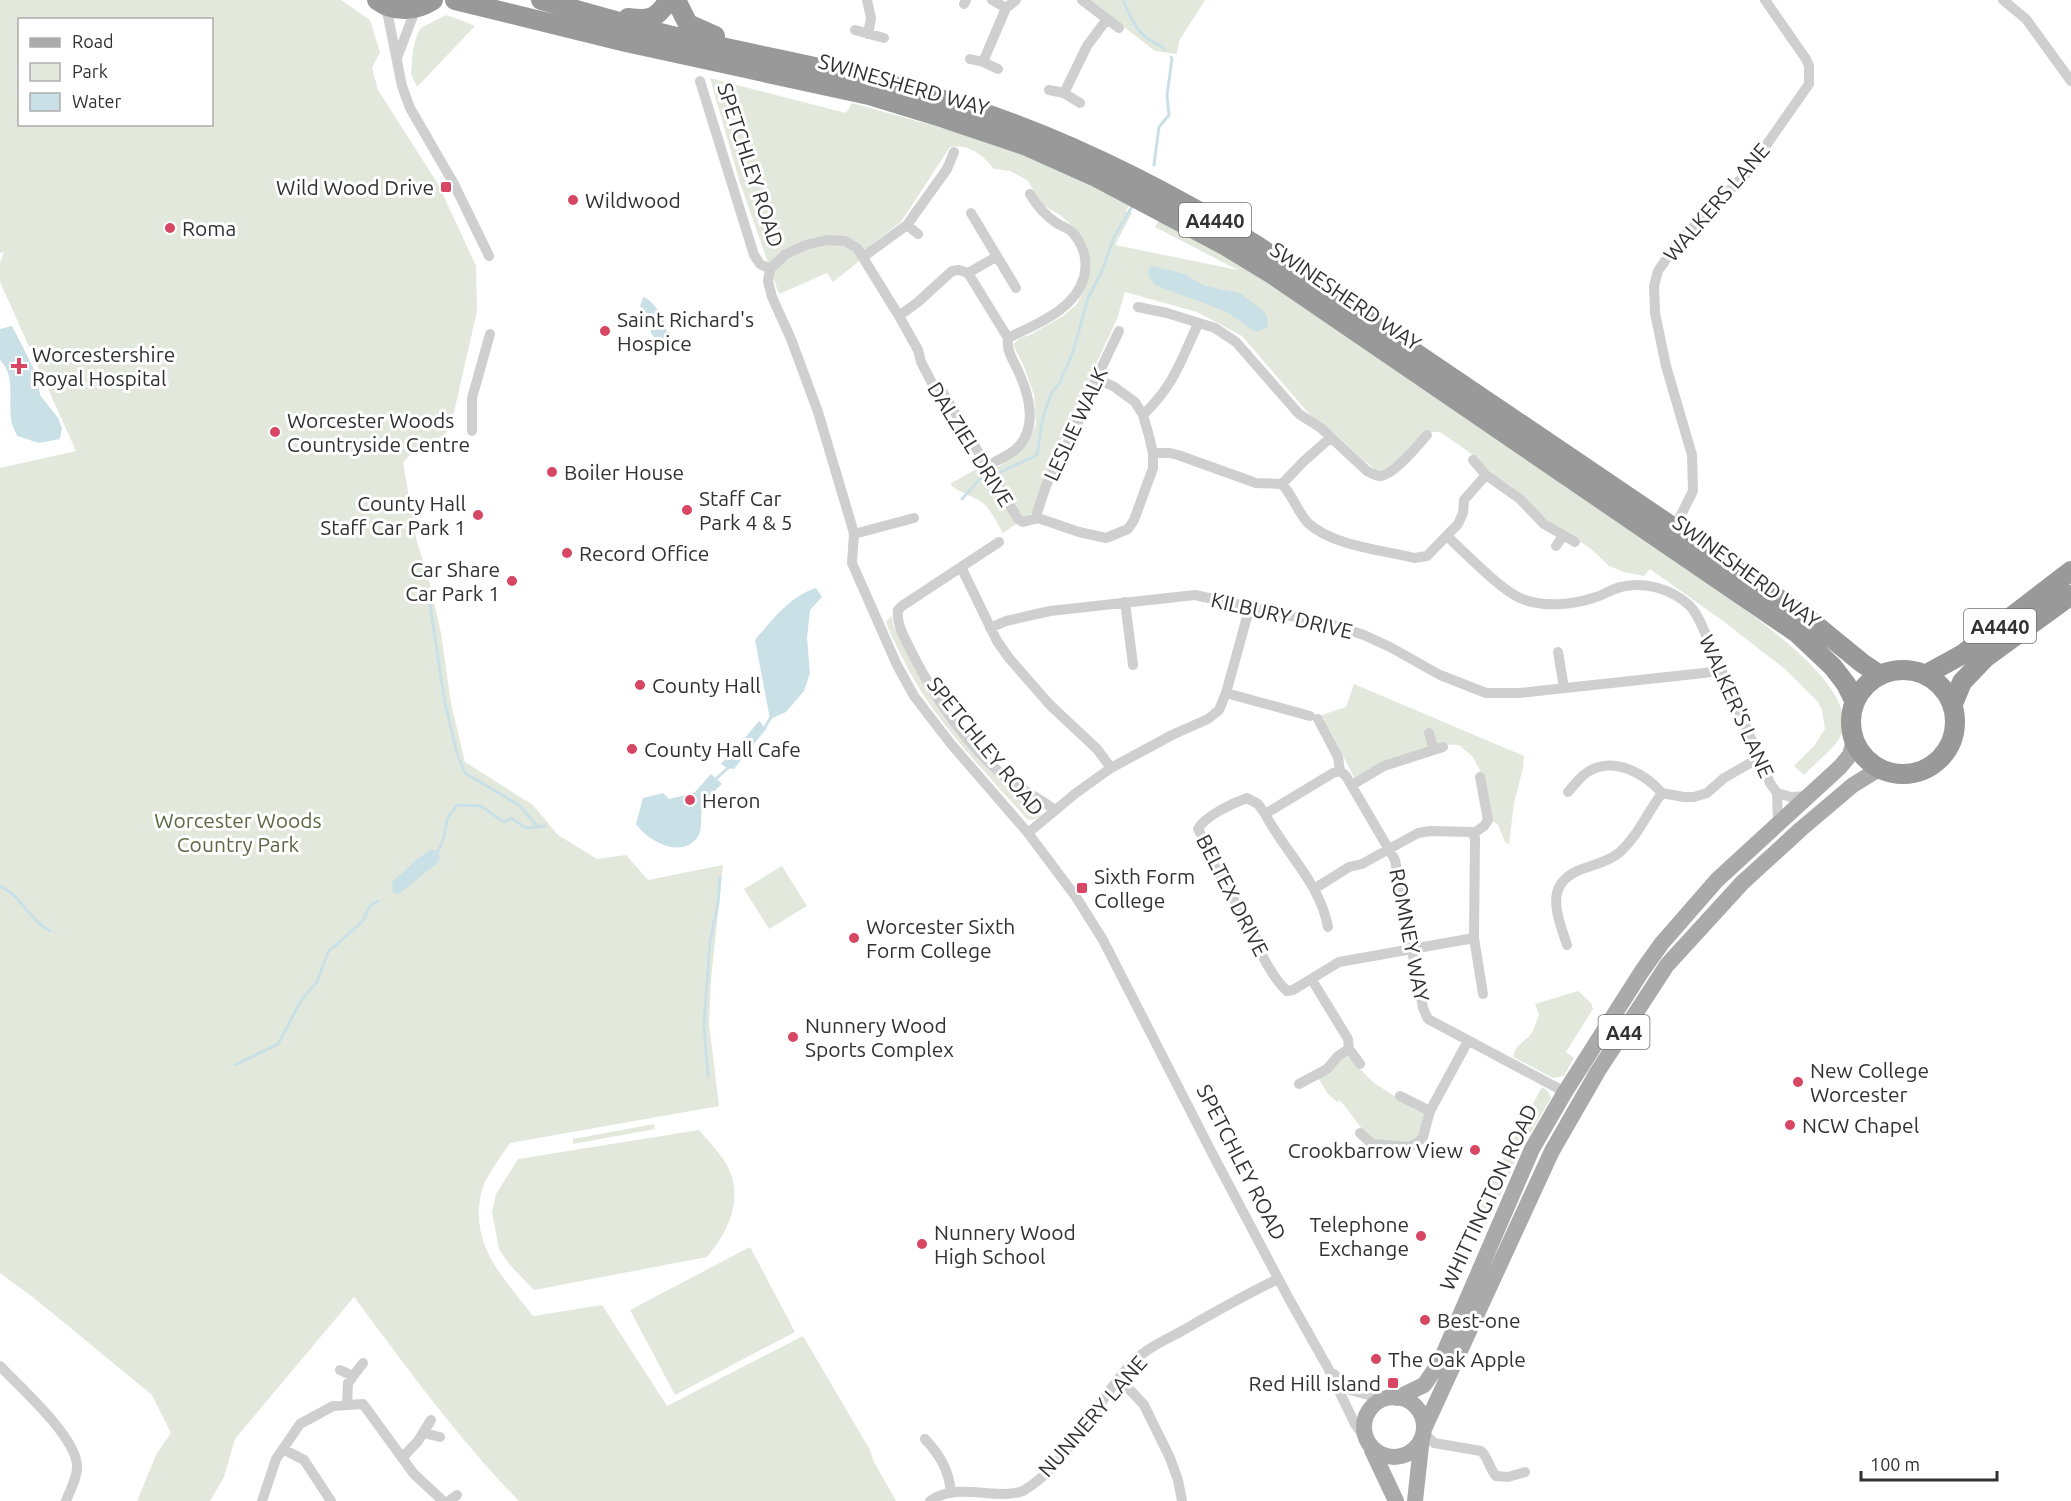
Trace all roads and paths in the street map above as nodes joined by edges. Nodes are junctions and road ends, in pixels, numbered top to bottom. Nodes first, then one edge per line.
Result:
1 (455, 0) edge
2 (541, 0) edge
3 (546, 0) edge
4 (669, 0) edge
5 (676, 0) edge
6 (867, 0) edge
7 (992, 0) edge
8 (1016, 0) edge
9 (1082, 0) edge
10 (1764, 0) edge
11 (2003, 0) edge
12 (379, 2) edge
13 (424, 4) edge
14 (1006, 8) junction
15 (1107, 19) junction
16 (1119, 28) dead end
17 (855, 30) dead end
18 (868, 34) junction
19 (884, 38) dead end
20 (744, 51) junction
21 (398, 58) junction
22 (970, 59) dead end
23 (983, 62) junction
24 (998, 69) dead end
25 (700, 81) dead end
26 (2071, 81) edge
27 (1049, 90) dead end
28 (1064, 93) junction
29 (1080, 103) dead end
30 (954, 152) dead end
31 (1030, 194) dead end
32 (971, 213) dead end
33 (907, 225) junction
34 (918, 234) dead end
35 (489, 256) dead end
36 (996, 256) junction
37 (863, 257) junction
38 (770, 269) junction
39 (968, 273) junction
40 (1016, 288) dead end
41 (1138, 307) dead end
42 (899, 316) junction
43 (1198, 324) junction
44 (1119, 331) dead end
45 (490, 334) dead end
46 (1008, 338) junction
47 (1096, 379) junction
48 (1143, 415) junction
49 (471, 431) dead end
50 (1427, 435) dead end
51 (1330, 438) junction
52 (1153, 453) junction
53 (1473, 460) dead end
54 (989, 472) junction
55 (1486, 475) junction
56 (1282, 484) junction
57 (914, 518) dead end
58 (1035, 519) junction
59 (1675, 527) junction
60 (854, 534) junction
61 (1447, 536) junction
62 (1563, 536) junction
63 (999, 542) dead end
64 (1575, 542) dead end
65 (1556, 546) dead end
66 (961, 567) junction
67 (2071, 571) edge
68 (2071, 595) edge
69 (1125, 602) junction
70 (1250, 606) junction
71 (990, 628) junction
72 (1558, 652) dead end
73 (1133, 665) dead end
74 (1722, 669) junction
75 (1880, 675) junction
76 (1924, 675) junction
77 (1563, 688) junction
78 (1226, 693) junction
79 (1855, 702) junction
80 (1953, 704) junction
81 (1429, 734) dead end
82 (1854, 740) junction
83 (1759, 758) junction
84 (1111, 768) junction
85 (1879, 769) junction
86 (1340, 771) junction
87 (1480, 777) dead end
88 (1352, 785) junction
89 (1568, 792) dead end
90 (1662, 793) junction
91 (1777, 793) junction
92 (1809, 796) junction
93 (1055, 810) junction
94 (1265, 814) junction
95 (1778, 824) junction
96 (1028, 833) junction
97 (1473, 834) junction
98 (1389, 848) junction
99 (1314, 889) junction
100 (1328, 927) dead end
101 (1474, 938) junction
102 (1567, 945) dead end
103 (1413, 949) junction
104 (1312, 980) junction
105 (1483, 994) dead end
106 (1468, 1041) junction
107 (1349, 1049) junction
108 (1360, 1064) dead end
109 (1299, 1084) dead end
110 (1565, 1092) junction
111 (1400, 1096) dead end
112 (1430, 1111) junction
113 (1360, 1133) dead end
114 (1372, 1144) junction
115 (1370, 1156) dead end
116 (1278, 1279) junction
117 (363, 1363) dead end
118 (0, 1366) edge
119 (1328, 1368) junction
120 (340, 1370) dead end
121 (353, 1376) junction
122 (1118, 1380) junction
123 (1390, 1398) junction
124 (347, 1405) junction
125 (431, 1420) dead end
126 (424, 1433) junction
127 (1423, 1433) junction
128 (440, 1437) dead end
129 (925, 1439) dead end
130 (1369, 1445) junction
131 (283, 1449) junction
132 (402, 1458) junction
133 (1526, 1472) dead end
134 (951, 1493) junction
135 (984, 1499) edge
136 (1415, 1499) edge
137 (66, 1501) edge
138 (262, 1501) edge
139 (331, 1501) edge
140 (443, 1501) edge
141 (930, 1501) edge
142 (1182, 1501) edge
143 (1397, 1501) edge

1 - 79 highway, SWINESHERD WAY / A4440
2 - 20 highway, SWINESHERD WAY / A4440
3 - 4 highway
5 - 20 highway
6 - 18 street
7 - 14 street
8 - 14 street
9 - 15 street
10 - 59 street, WALKERS LANE
11 - 26 street
12 - 13 highway
12 - 21 street
13 - 21 street
14 - 23 street
15 - 16 street
15 - 28 street
17 - 18 street
18 - 19 street
20 - 59 highway, SWINESHERD WAY / A4440
21 - 35 street
22 - 23 street
23 - 24 street
25 - 38 street, SPETCHLEY ROAD
27 - 28 street
28 - 29 street
30 - 33 street
31 - 46 street
32 - 36 street
33 - 34 street
33 - 37 street
36 - 39 street
36 - 40 street
37 - 38 street, DALZIEL DRIVE
37 - 42 street, DALZIEL DRIVE
38 - 60 street, SPETCHLEY ROAD
39 - 42 street
39 - 46 street
41 - 43 street
42 - 54 street, DALZIEL DRIVE
43 - 48 street
43 - 51 street
44 - 47 street, LESLIE WALK
45 - 49 street
46 - 54 street
47 - 48 street, DALZIEL DRIVE
47 - 58 street, LESLIE WALK
48 - 52 street, DALZIEL DRIVE
50 - 51 street
51 - 56 street
52 - 56 street
52 - 58 street, DALZIEL DRIVE
53 - 55 street
54 - 58 street, DALZIEL DRIVE
55 - 61 street
55 - 62 street
56 - 61 street
57 - 60 street
59 - 75 highway, SWINESHERD WAY / A4440
60 - 96 street, SPETCHLEY ROAD
61 - 74 street, WALKER'S LANE
62 - 64 street
62 - 65 street
63 - 66 street
66 - 71 street
66 - 93 street
67 - 76 highway, A4440
68 - 80 highway, A4440
69 - 70 street, KILBURY DRIVE
69 - 71 street, KILBURY DRIVE
69 - 73 street
70 - 77 street, KILBURY DRIVE
70 - 78 street
71 - 84 street
72 - 77 street
74 - 77 street, KILBURY DRIVE
74 - 83 street, WALKER'S LANE
75 - 76 highway
75 - 79 highway
76 - 80 highway
78 - 84 street
78 - 86 street, ROMNEY WAY
79 - 82 highway
80 - 85 highway
81 - 88 street
82 - 85 highway
82 - 92 main road, WHITTINGTON ROAD / A44
83 - 90 street
83 - 91 street, WALKER'S LANE
84 - 93 street
85 - 127 main road, WHITTINGTON ROAD / A44
86 - 88 street, ROMNEY WAY
86 - 94 street
87 - 97 street
88 - 98 street, ROMNEY WAY
89 - 90 street
90 - 102 street
91 - 92 street, WALKER'S LANE
91 - 95 street, WALKER'S LANE
92 - 95 main road, WHITTINGTON ROAD / A44
93 - 96 street
94 - 99 street
94 - 104 street, BELTEX DRIVE
95 - 110 main road, WHITTINGTON ROAD / A44
96 - 116 street, SPETCHLEY ROAD
97 - 98 street
97 - 101 street
98 - 99 street
98 - 103 street, ROMNEY WAY
99 - 100 street
101 - 103 street, BELTEX DRIVE
101 - 105 street
103 - 104 street, BELTEX DRIVE
103 - 106 street, ROMNEY WAY
104 - 107 street
106 - 110 street, ROMNEY WAY
106 - 112 street
107 - 108 street
107 - 109 street
110 - 123 main road, WHITTINGTON ROAD / A44
111 - 112 street
112 - 114 street
113 - 114 street
114 - 115 street
116 - 119 street, SPETCHLEY ROAD
116 - 122 street, NUNNERY LANE
117 - 121 street
118 - 137 street
119 - 123 street, SPETCHLEY ROAD
119 - 130 street, SPETCHLEY ROAD
120 - 121 street
121 - 124 street
122 - 135 street, NUNNERY LANE
122 - 142 street
123 - 127 main road
123 - 130 main road, A44
124 - 131 street
124 - 132 street
125 - 126 street
126 - 128 street
126 - 132 street
127 - 130 main road, A44
127 - 133 street
127 - 136 main road, A44
129 - 134 street
130 - 143 main road, SPETCHLEY ROAD
131 - 138 street
131 - 139 street
132 - 140 street
134 - 135 street, NUNNERY LANE
134 - 141 street, NUNNERY LANE
136 - 143 main road

